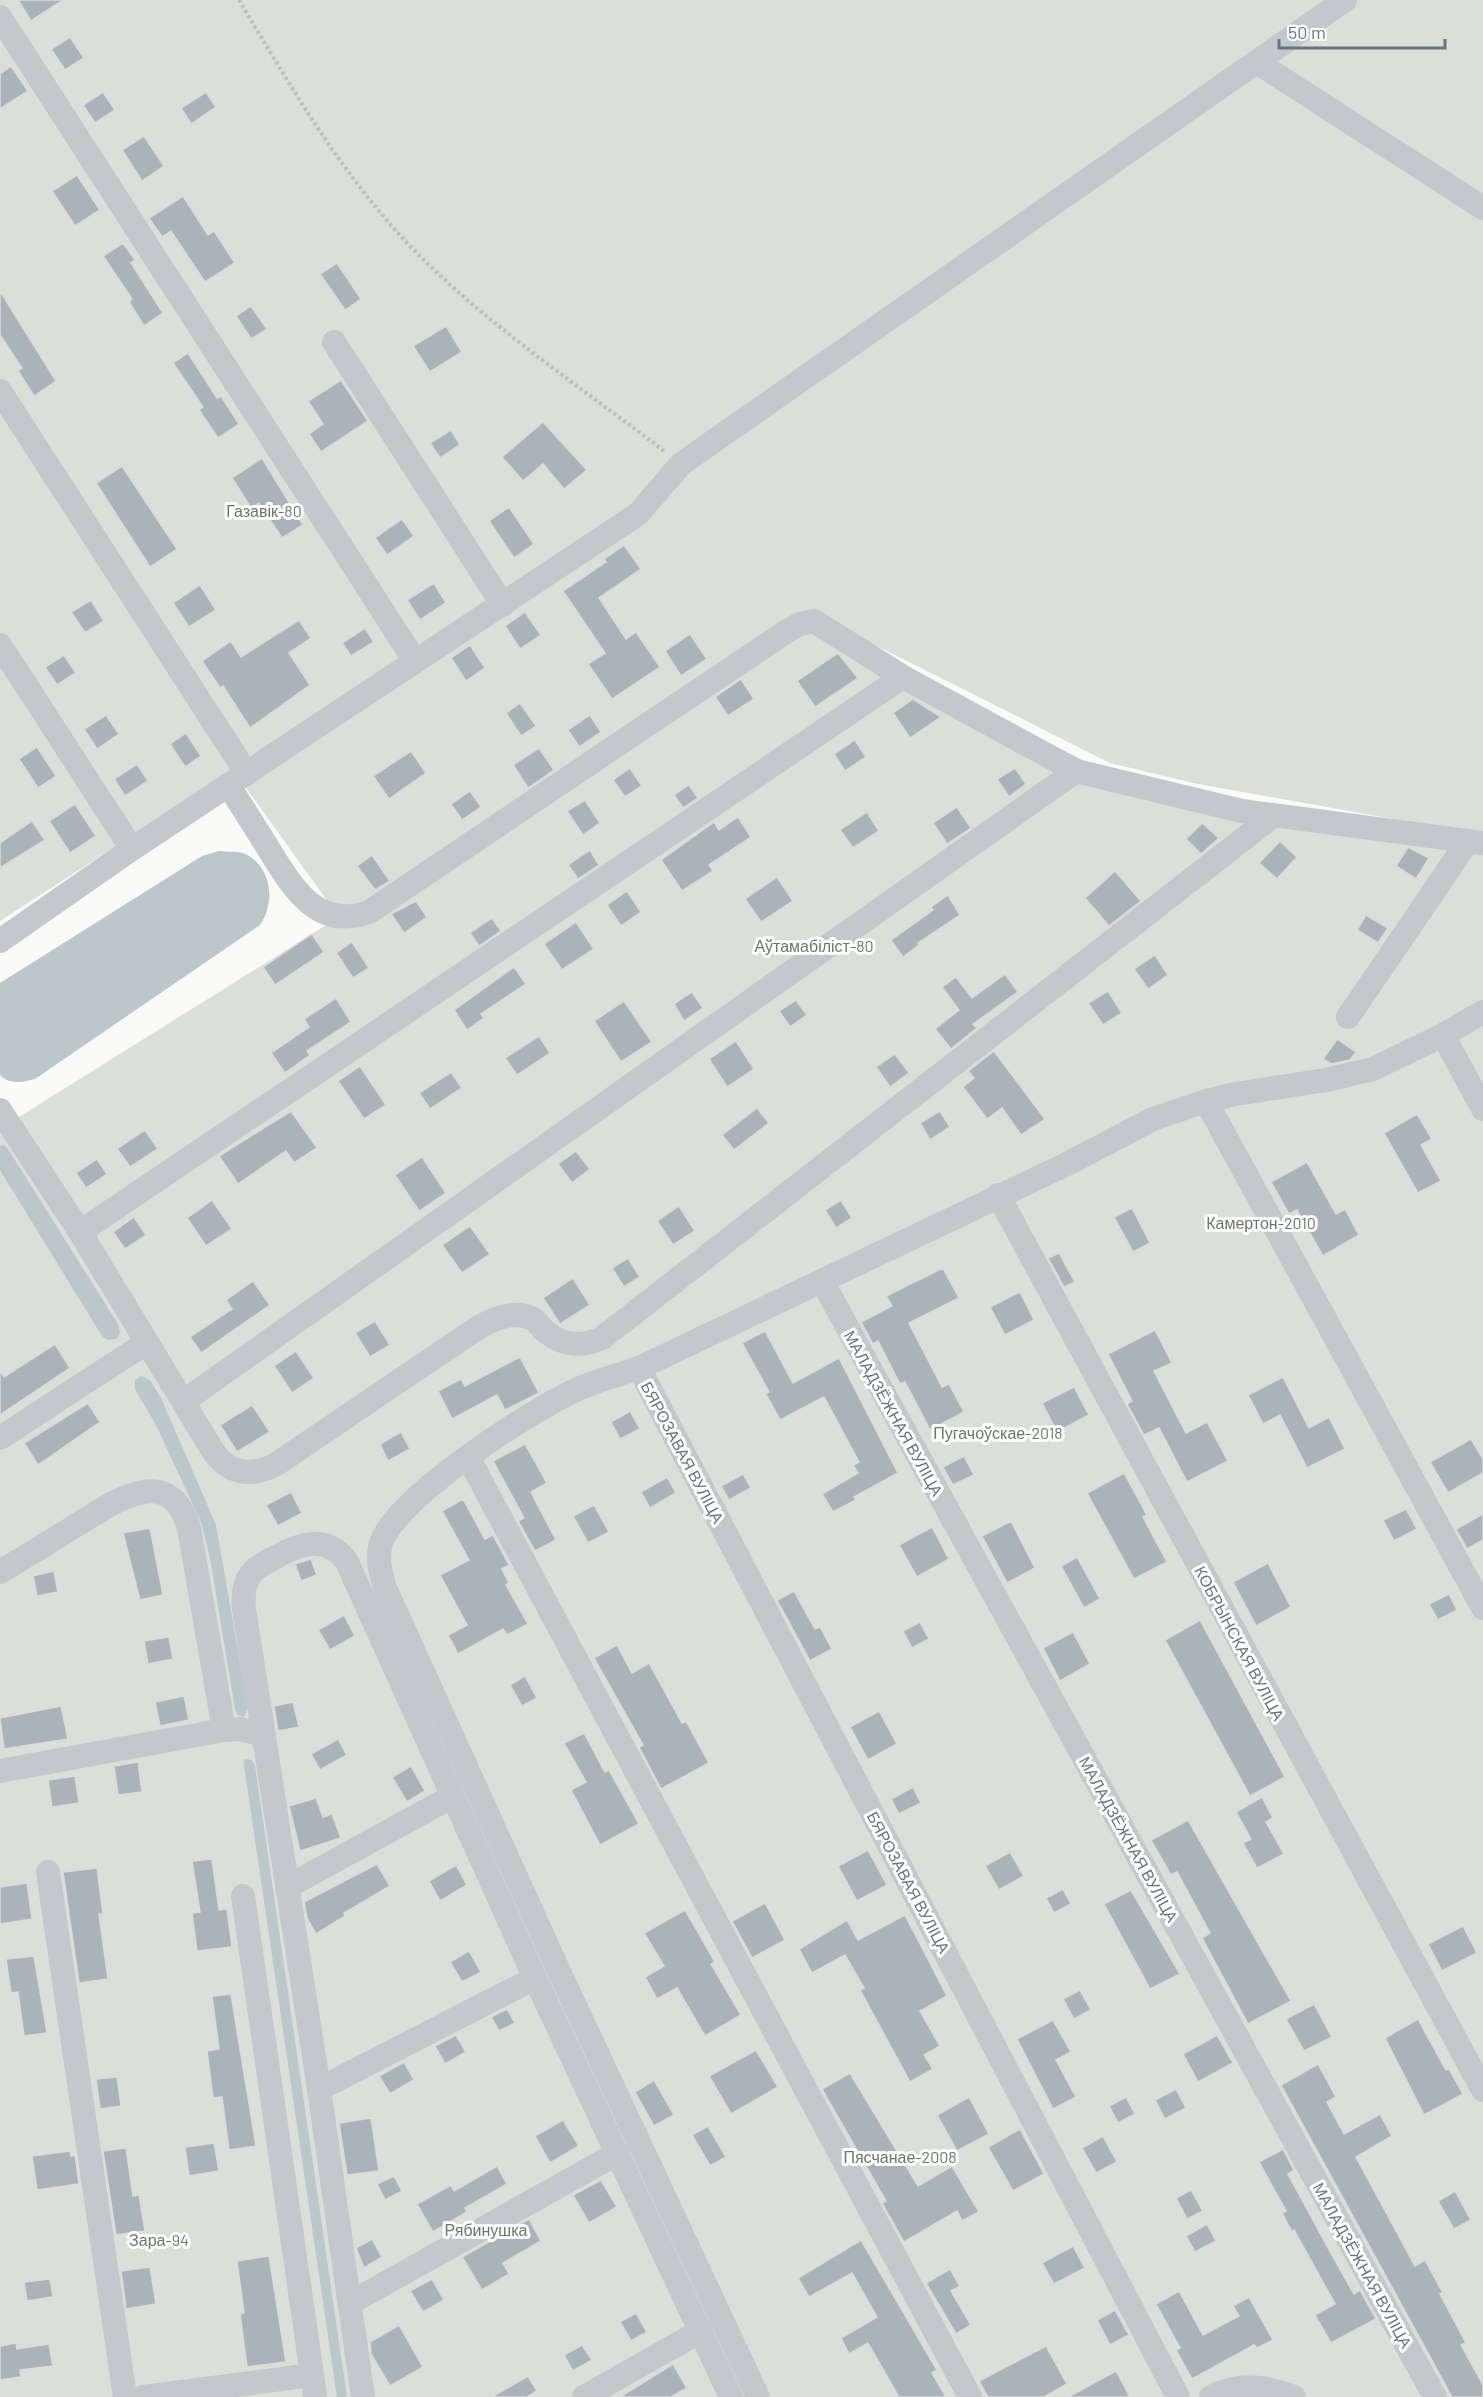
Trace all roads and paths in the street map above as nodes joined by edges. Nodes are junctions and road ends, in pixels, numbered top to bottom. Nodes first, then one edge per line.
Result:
1 (239, 0) edge
2 (1345, 0) edge
3 (0, 17) edge
4 (1258, 63) junction
5 (1483, 208) edge
6 (334, 342) dead end
7 (0, 391) edge
8 (681, 464) junction
9 (503, 605) junction
10 (0, 645) edge
11 (415, 661) junction
12 (903, 677) junction
13 (1076, 771) junction
14 (238, 779) junction
15 (1273, 816) junction
16 (1475, 842) edge
17 (132, 849) junction
18 (0, 941) edge
19 (1483, 1012) edge
20 (1348, 1017) dead end
21 (1443, 1035) junction
22 (1206, 1101) junction
23 (1483, 1109) edge
24 (0, 1110) edge
25 (998, 1195) junction
26 (80, 1232) junction
27 (822, 1281) junction
28 (146, 1342) junction
29 (639, 1368) junction
30 (184, 1401) junction
31 (0, 1438) edge
32 (468, 1457) junction
33 (0, 1572) edge
34 (1483, 1608) edge
35 (224, 1730) junction
36 (264, 1734) junction
37 (0, 1771) edge
38 (453, 1796) junction
39 (48, 1872) dead end
40 (287, 1887) junction
41 (243, 1896) dead end
42 (536, 1978) junction
43 (319, 2089) junction
44 (1483, 2090) edge
45 (618, 2153) junction
46 (350, 2303) junction
47 (701, 2331) junction
48 (313, 2386) edge
49 (125, 2397) edge
50 (143, 2397) edge
51 (363, 2397) edge
52 (584, 2397) edge
53 (731, 2397) edge
54 (758, 2397) edge
55 (970, 2397) edge
56 (1178, 2397) edge
57 (1211, 2397) edge
58 (1294, 2397) edge
59 (1435, 2397) edge

1 - 8 path
2 - 4 lane
3 - 11 lane
4 - 5 lane
4 - 8 lane
6 - 9 lane
7 - 14 lane
8 - 9 lane
9 - 11 lane
10 - 17 lane
11 - 14 lane
12 - 13 lane
12 - 14 lane
12 - 26 lane
13 - 15 lane
13 - 30 lane
14 - 17 lane
15 - 16 lane
15 - 30 lane
16 - 20 lane
17 - 18 lane
19 - 21 lane
21 - 22 lane
21 - 23 lane
22 - 25 lane
22 - 34 lane
24 - 26 lane
25 - 27 lane
25 - 44 lane, КОБРЫНСКАЯ ВУЛІЦА
26 - 28 lane
27 - 29 lane
27 - 59 lane, МАЛАДЗЁЖНАЯ ВУЛІЦА
28 - 30 lane
28 - 31 lane
29 - 32 lane
29 - 56 lane, БЯРОЗАВАЯ ВУЛІЦА
32 - 54 lane
32 - 55 lane
33 - 35 lane
35 - 36 lane
35 - 37 lane
36 - 38 lane
36 - 40 lane
38 - 40 lane
38 - 42 lane
39 - 49 lane
40 - 43 lane
41 - 48 lane
42 - 43 lane
42 - 45 lane
43 - 46 lane
45 - 46 lane
45 - 47 lane
46 - 51 lane
47 - 52 lane
47 - 53 lane
48 - 50 lane
57 - 58 lane

